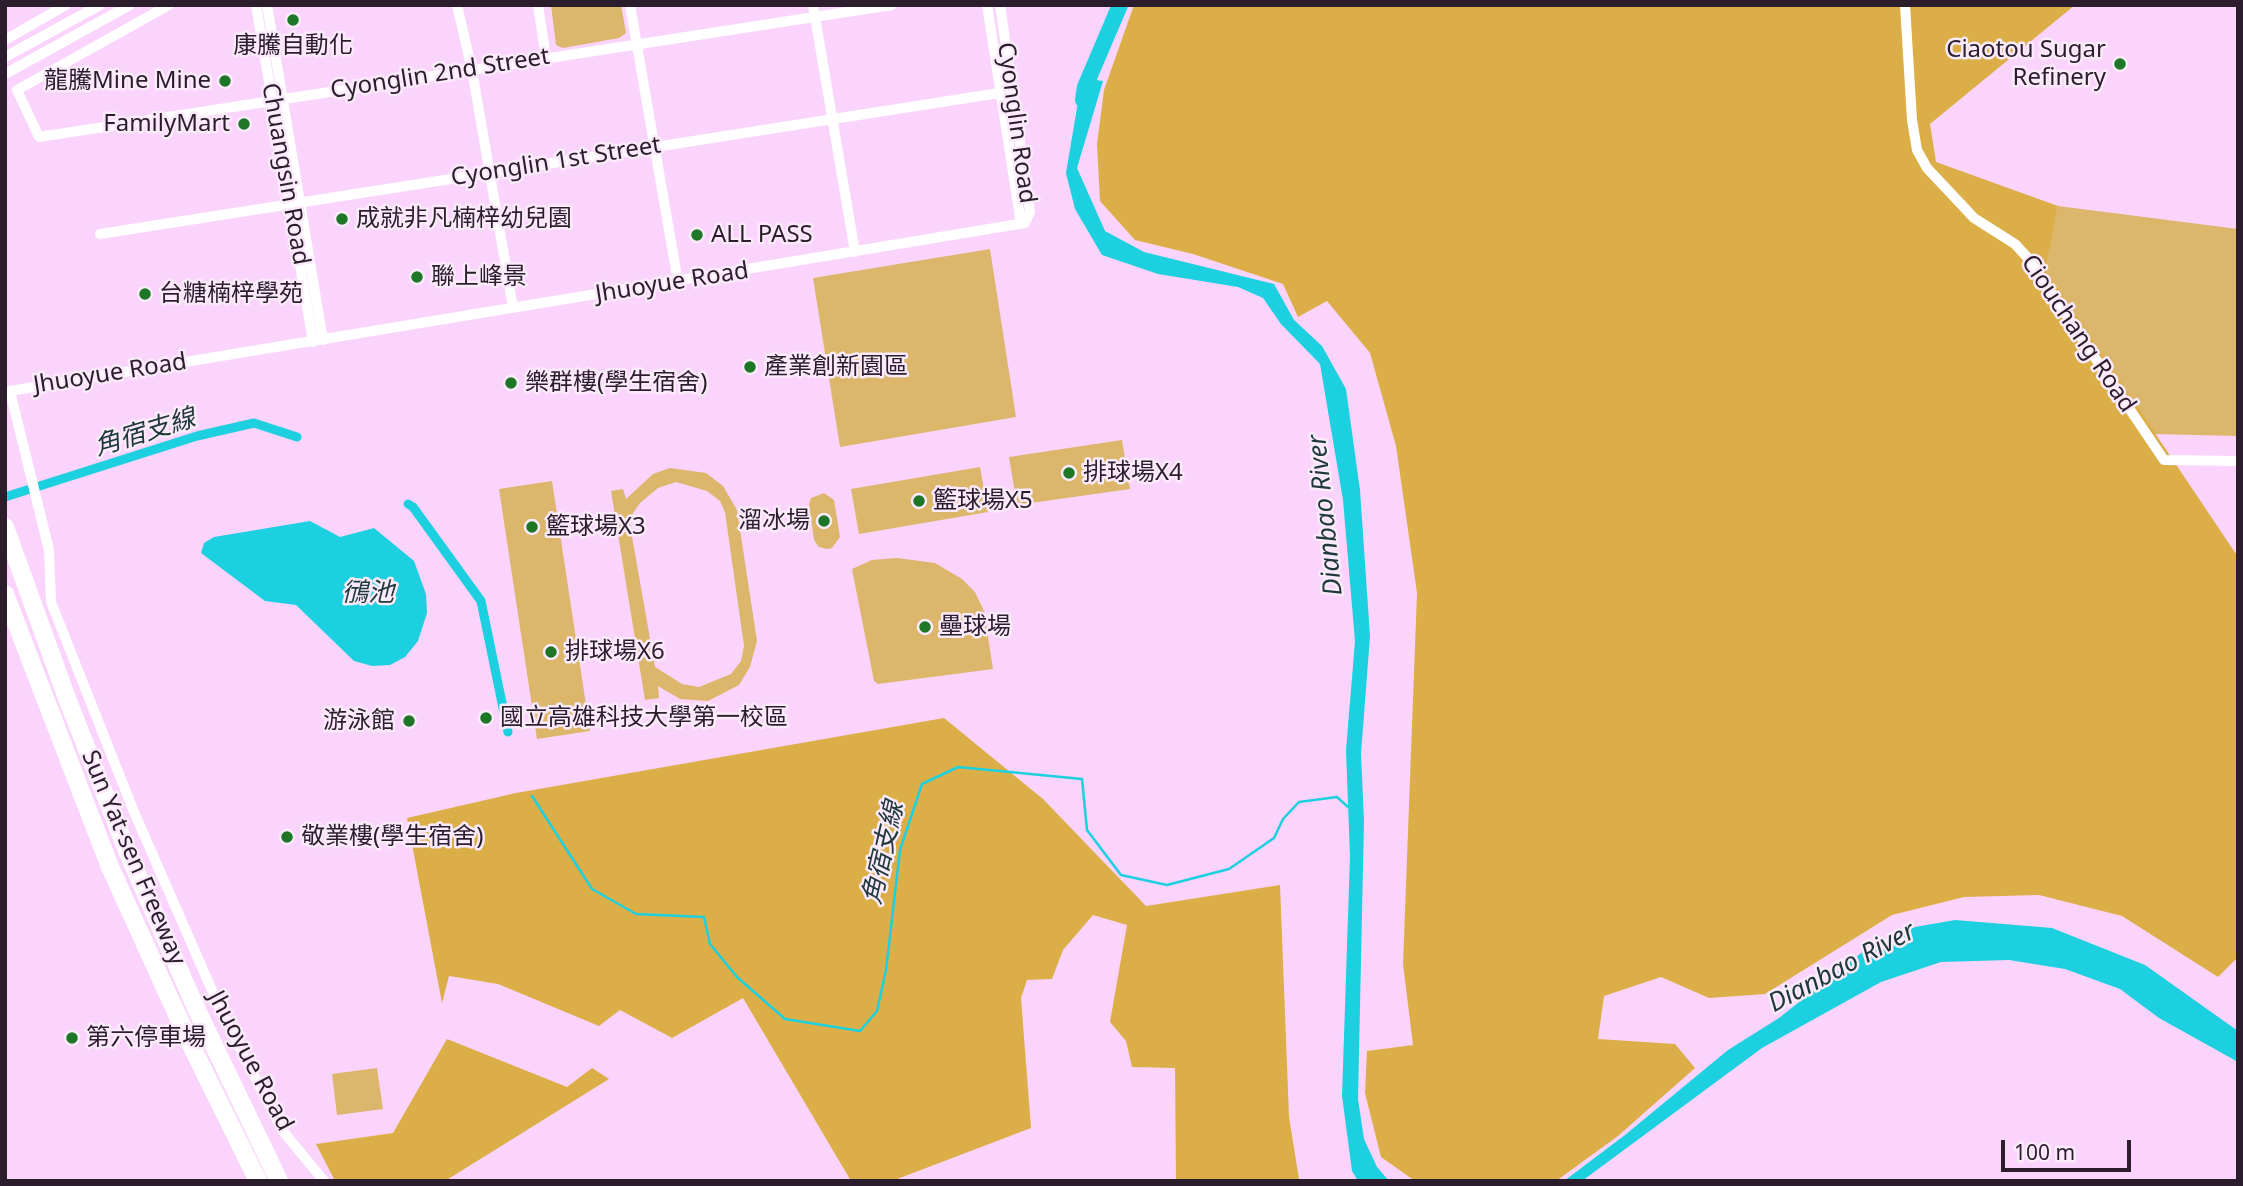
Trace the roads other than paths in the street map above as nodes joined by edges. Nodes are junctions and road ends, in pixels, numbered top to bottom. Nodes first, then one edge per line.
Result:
1 (66, 5) edge
2 (100, 5) edge
3 (130, 5) edge
4 (169, 5) edge
5 (256, 5) edge
6 (267, 5) edge
7 (457, 5) edge
8 (538, 5) edge
9 (630, 5) edge
10 (813, 5) edge
11 (892, 5) edge
12 (987, 5) edge
13 (1000, 5) edge
14 (1905, 5) edge
15 (815, 17) junction
16 (5, 40) edge
17 (637, 42) junction
18 (5, 57) edge
19 (546, 58) junction
20 (472, 70) junction
21 (5, 74) edge
22 (1012, 91) junction
23 (1000, 93) junction
24 (278, 100) junction
25 (832, 119) junction
26 (655, 146) junction
27 (488, 172) junction
28 (295, 203) junction
29 (1021, 224) junction
30 (100, 234) dead end
31 (855, 253) junction
32 (678, 282) junction
33 (513, 308) junction
34 (318, 341) junction
35 (2238, 461) edge
36 (5, 527) edge
37 (5, 594) edge
38 (258, 1181) edge
39 (279, 1181) edge
40 (324, 1181) edge

1 - 16 street
2 - 18 street
3 - 21 street
4 - 24 street, Cyonglin 2nd Street
5 - 24 street, Chuangsin Road
6 - 24 street, Chuangsin Road
7 - 20 street
8 - 19 street
9 - 17 street
10 - 15 street
11 - 15 street, Cyonglin 2nd Street
12 - 23 street, Cyonglin Road
13 - 22 street, Cyonglin Road
14 - 35 street, Ciouchang Road
15 - 17 street, Cyonglin 2nd Street
15 - 25 street
17 - 19 street, Cyonglin 2nd Street
17 - 26 street
19 - 20 street, Cyonglin 2nd Street
20 - 24 street, Cyonglin 2nd Street
20 - 27 street
22 - 23 street, Cyonglin 1st Street
22 - 29 street, Cyonglin Road
23 - 25 street, Cyonglin 1st Street
23 - 29 street, Cyonglin Road
24 - 28 street, Chuangsin Road
25 - 26 street, Cyonglin 1st Street
25 - 31 street
26 - 27 street, Cyonglin 1st Street
26 - 32 street
27 - 28 street, Cyonglin 1st Street
27 - 33 street
28 - 30 street, Cyonglin 1st Street
28 - 34 street, Chuangsin Road
29 - 31 street, Jhuoyue Road
31 - 32 street, Jhuoyue Road
32 - 33 street, Jhuoyue Road
33 - 34 street, Jhuoyue Road
34 - 40 street, Jhuoyue Road
36 - 39 highway, Sun Yat-sen Freeway
37 - 38 highway, Sun Yat-sen Freeway

